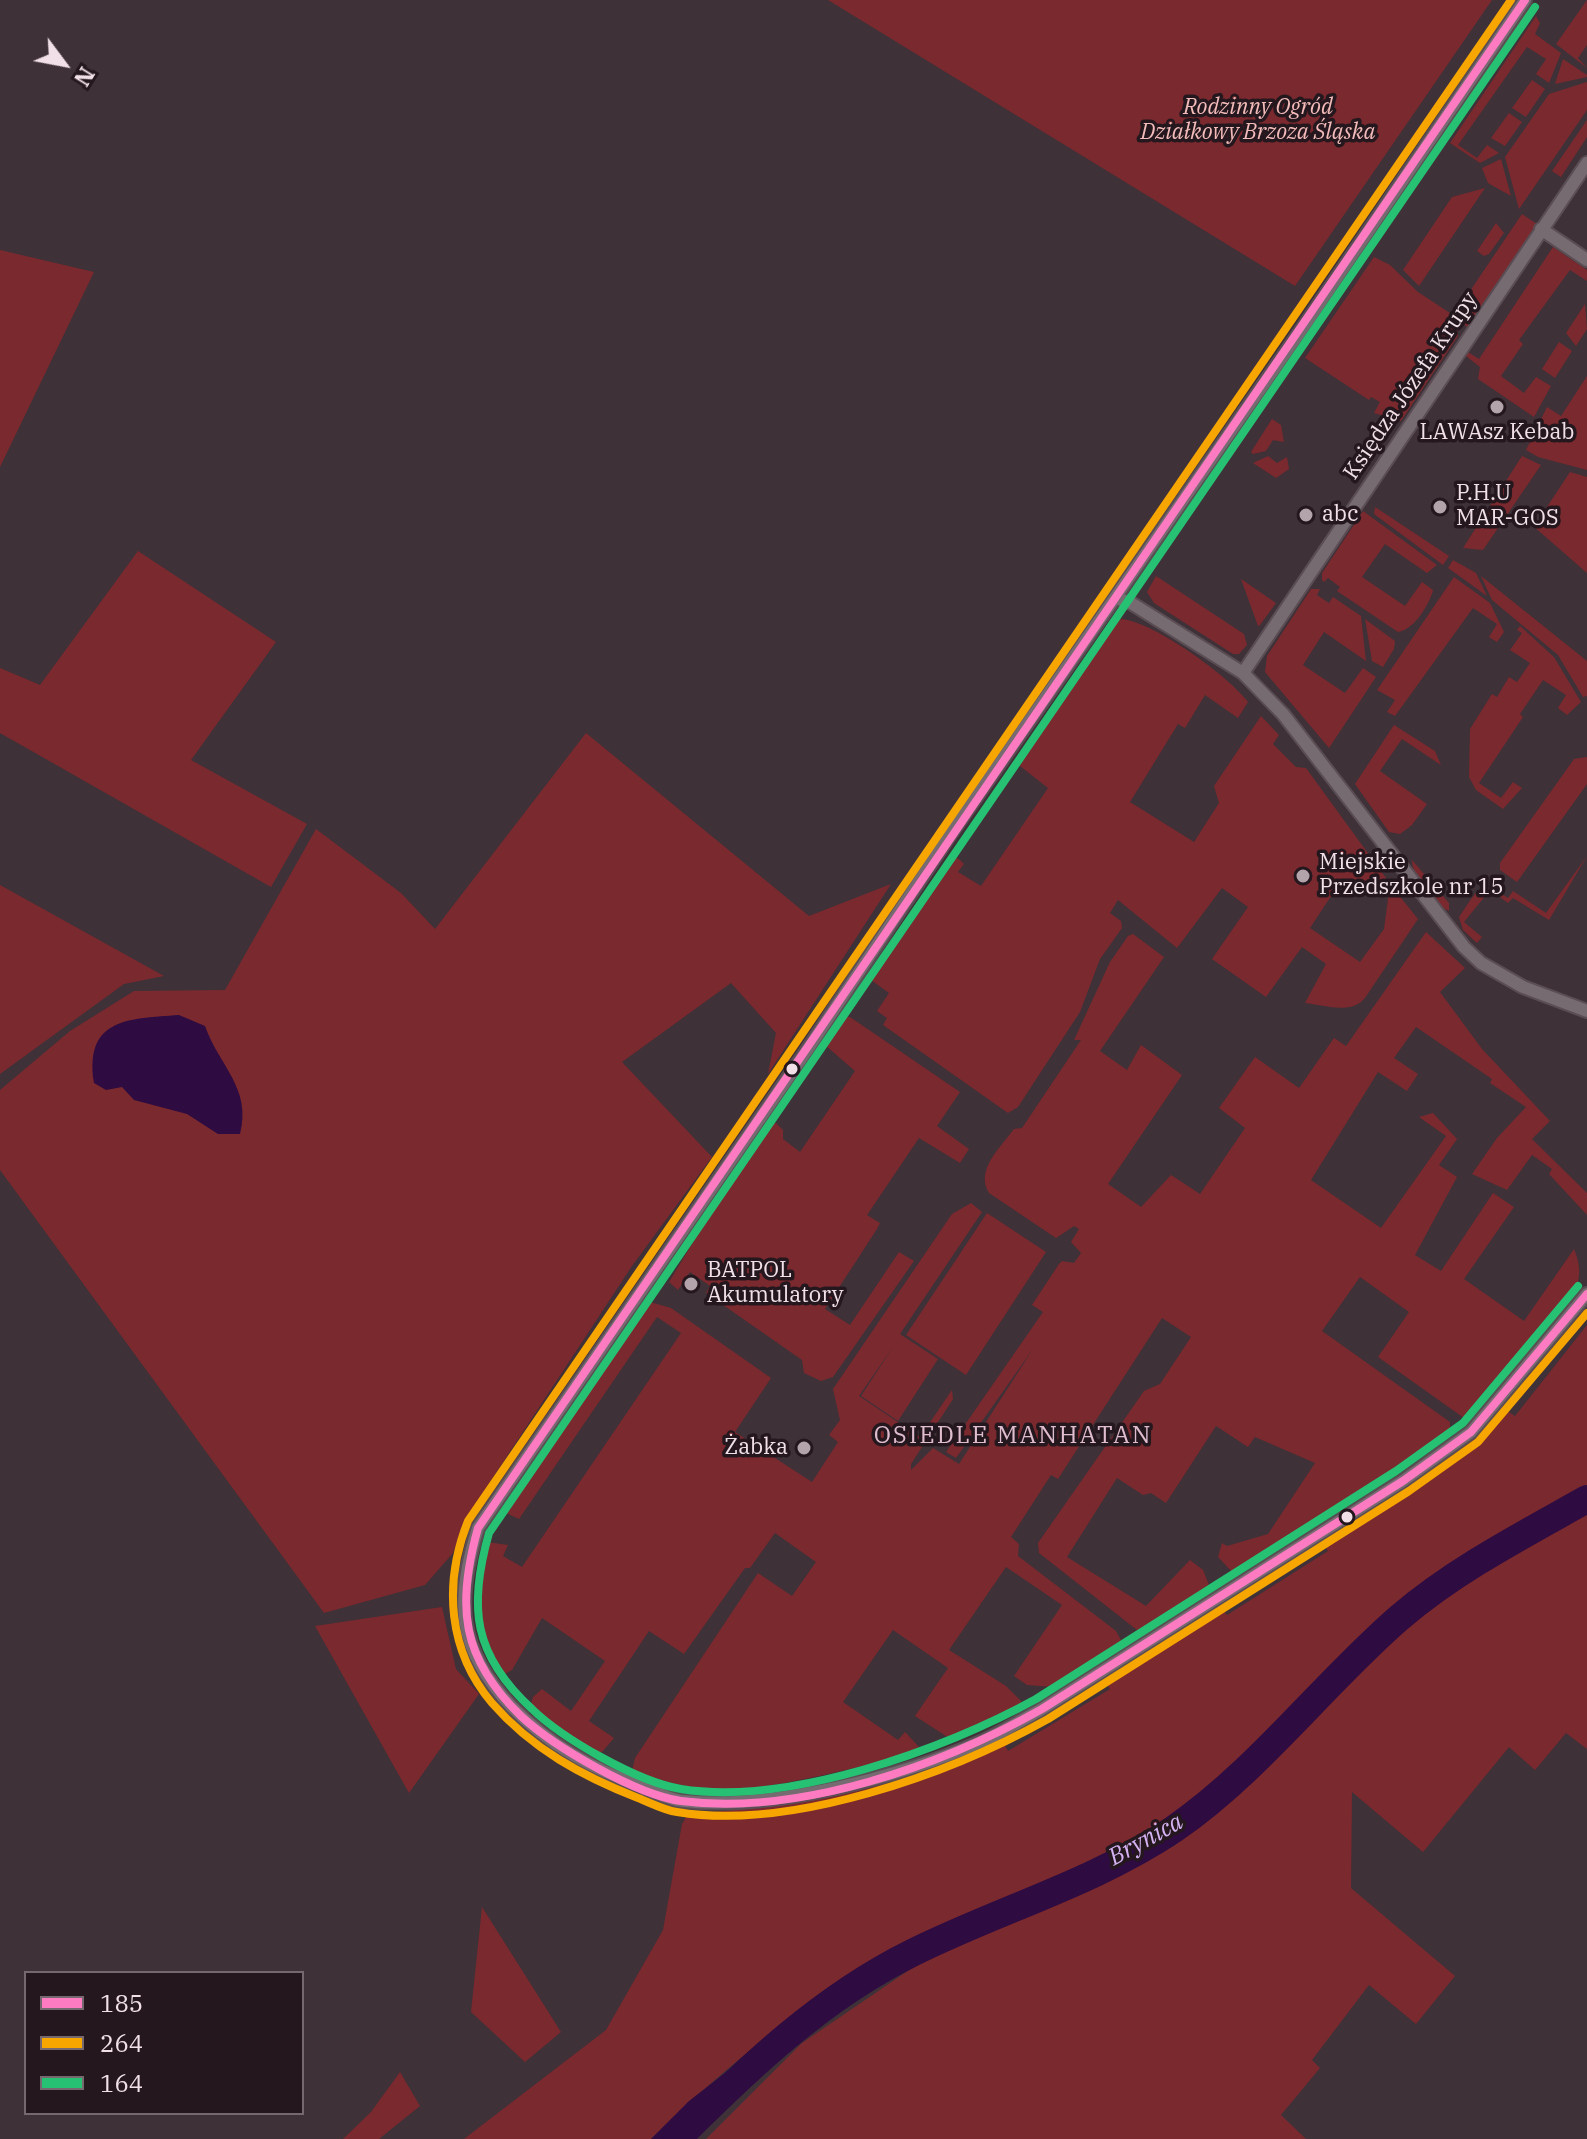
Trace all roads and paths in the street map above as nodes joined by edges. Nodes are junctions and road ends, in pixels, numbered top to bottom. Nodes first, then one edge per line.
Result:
1 (1525, 0) edge
2 (1587, 163) edge
3 (1541, 229) junction
4 (1587, 260) edge
5 (1116, 598) junction
6 (1243, 673) junction
7 (1587, 1011) edge
8 (1587, 1294) edge

1 - 5 street
2 - 3 street, Księdza Józefa Krupy
3 - 4 street
3 - 6 street, Księdza Józefa Krupy
5 - 6 street
5 - 8 street
6 - 7 street

